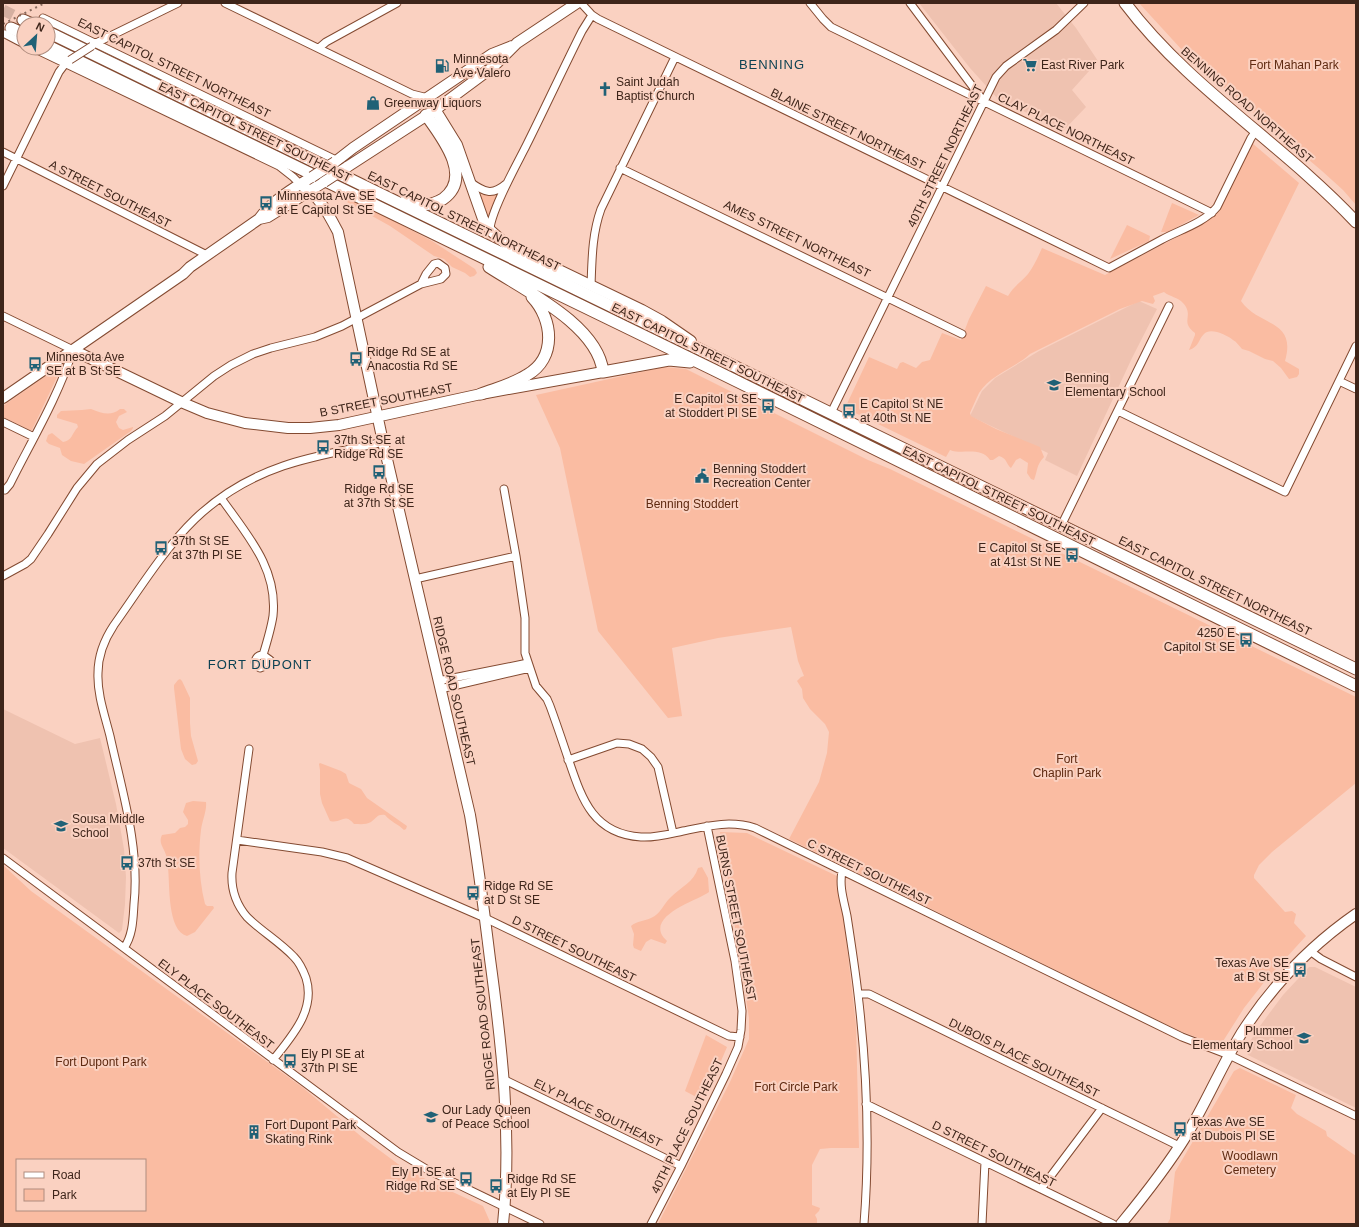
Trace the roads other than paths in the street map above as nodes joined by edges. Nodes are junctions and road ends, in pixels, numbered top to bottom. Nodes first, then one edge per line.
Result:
1 (178, 3) edge
2 (225, 3) edge
3 (397, 3) edge
4 (577, 3) edge
5 (581, 3) edge
6 (810, 3) edge
7 (910, 3) edge
8 (1084, 3) edge
9 (1125, 3) edge
10 (592, 15) junction
11 (56, 25) edge
12 (8, 31) joint
13 (16, 32) edge
14 (56, 36) edge
15 (16, 38) edge
16 (517, 44) junction
17 (93, 45) junction
18 (319, 48) junction
19 (56, 50) edge
20 (52, 56) edge
21 (674, 56) junction
22 (67, 62) junction
23 (412, 94) junction
24 (428, 98) junction
25 (983, 101) junction
26 (418, 104) junction
27 (430, 113) junction
28 (1256, 131) junction
29 (3, 152) edge
30 (16, 159) junction
31 (336, 161) junction
32 (620, 168) junction
33 (352, 180) junction
34 (470, 182) junction
35 (508, 182) junction
36 (300, 184) junction
37 (3, 186) edge
38 (942, 187) junction
39 (311, 191) junction
40 (1212, 213) junction
41 (259, 219) junction
42 (1356, 222) edge
43 (490, 230) junction
44 (433, 233) junction
45 (207, 255) junction
46 (421, 284) dead end
47 (518, 286) junction
48 (591, 286) junction
49 (887, 298) junction
50 (1169, 306) dead end
51 (3, 316) edge
52 (356, 319) junction
53 (962, 334) dead end
54 (1356, 346) edge
55 (71, 349) junction
56 (718, 359) junction
57 (712, 369) junction
58 (603, 372) junction
59 (1339, 381) junction
60 (1356, 389) edge
61 (3, 393) edge
62 (481, 394) junction
63 (3, 398) edge
64 (181, 402) junction
65 (1118, 411) junction
66 (831, 413) junction
67 (377, 417) junction
68 (3, 422) edge
69 (34, 437) junction
70 (383, 442) junction
71 (5, 490) dead end
72 (504, 490) dead end
73 (221, 498) junction
74 (1061, 526) junction
75 (516, 556) junction
76 (3, 576) edge
77 (415, 579) junction
78 (264, 655) dead end
79 (529, 665) junction
80 (1356, 669) edge
81 (439, 685) junction
82 (1356, 686) edge
83 (249, 749) dead end
84 (568, 760) junction
85 (707, 826) junction
86 (673, 833) junction
87 (237, 840) junction
88 (3, 858) edge
89 (842, 871) junction
90 (1356, 914) edge
91 (485, 918) junction
92 (124, 948) junction
93 (1310, 951) junction
94 (1356, 977) edge
95 (858, 994) junction
96 (740, 1037) junction
97 (1229, 1055) junction
98 (273, 1060) junction
99 (505, 1080) junction
100 (866, 1104) junction
101 (1102, 1108) junction
102 (1356, 1116) edge
103 (1179, 1146) junction
104 (985, 1162) junction
105 (681, 1166) junction
106 (1041, 1189) junction
107 (504, 1207) junction
108 (503, 1224) edge
109 (540, 1224) edge
110 (651, 1224) edge
111 (864, 1224) edge
112 (982, 1224) edge
113 (1113, 1224) edge
114 (1121, 1224) edge

1 - 17 street
2 - 18 street
3 - 18 street
4 - 16 main road
5 - 10 street, BLAINE STREET NORTHEAST
6 - 25 street, CLAY PLACE NORTHEAST
7 - 25 street
8 - 25 street, 40TH STREET NORTHEAST
9 - 28 main road, BENNING ROAD NORTHEAST
10 - 21 street, BLAINE STREET NORTHEAST
10 - 35 street
11 - 17 street, EAST CAPITOL STREET NORTHEAST
12 - 13 main road
12 - 15 street
14 - 33 main road, EAST CAPITOL STREET NORTHEAST
16 - 24 main road
16 - 27 main road
17 - 22 street, bridge
17 - 31 street, EAST CAPITOL STREET NORTHEAST
18 - 23 street
19 - 44 main road, EAST CAPITOL STREET SOUTHEAST
20 - 22 street, EAST CAPITOL STREET SOUTHEAST
21 - 32 street
21 - 38 street, BLAINE STREET NORTHEAST
22 - 30 street
22 - 36 street, EAST CAPITOL STREET SOUTHEAST
23 - 24 street
23 - 26 street
24 - 26 main road
24 - 27 main road
25 - 38 street, 40TH STREET NORTHEAST
25 - 40 street, CLAY PLACE NORTHEAST
26 - 27 main road
26 - 31 main road
27 - 33 main road
27 - 34 main road, EAST CAPITOL STREET NORTHEAST
27 - 39 main road, bridge
28 - 40 street
28 - 42 main road, BENNING ROAD NORTHEAST
29 - 30 street, A STREET SOUTHEAST
30 - 37 street
30 - 45 street, A STREET SOUTHEAST
31 - 36 main road, bridge
32 - 48 street
32 - 49 street, AMES STREET NORTHEAST
33 - 56 main road, EAST CAPITOL STREET NORTHEAST
34 - 35 street
34 - 43 main road, EAST CAPITOL STREET NORTHEAST
35 - 43 street
36 - 39 main road, RIDGE ROAD SOUTHEAST
36 - 41 main road
38 - 40 street, BLAINE STREET NORTHEAST
38 - 49 street, 40TH STREET NORTHEAST
39 - 41 main road
39 - 52 main road, RIDGE ROAD SOUTHEAST
41 - 45 main road
43 - 48 main road, EAST CAPITOL STREET NORTHEAST
44 - 47 main road
44 - 57 main road, EAST CAPITOL STREET SOUTHEAST
45 - 55 main road
46 - 52 street
47 - 58 main road
47 - 62 main road
48 - 56 main road, EAST CAPITOL STREET NORTHEAST
49 - 53 street, AMES STREET NORTHEAST
49 - 66 street, 40TH STREET NORTHEAST
50 - 65 street
51 - 55 street, B STREET SOUTHEAST
52 - 64 street
52 - 67 main road, RIDGE ROAD SOUTHEAST
54 - 59 street
55 - 61 main road
55 - 63 main road
55 - 64 main road, B STREET SOUTHEAST
55 - 69 street
56 - 66 main road, EAST CAPITOL STREET NORTHEAST
57 - 58 main road
57 - 82 main road, EAST CAPITOL STREET SOUTHEAST
58 - 62 main road, B STREET SOUTHEAST
59 - 60 street
59 - 65 street
62 - 67 main road, B STREET SOUTHEAST
64 - 67 main road, B STREET SOUTHEAST
64 - 76 street
65 - 74 street
66 - 74 main road, EAST CAPITOL STREET NORTHEAST
67 - 70 main road, RIDGE ROAD SOUTHEAST
68 - 69 street
69 - 71 street
70 - 73 street
70 - 77 main road, RIDGE ROAD SOUTHEAST
72 - 75 street, C STREET SOUTHEAST
73 - 78 street
73 - 92 street
74 - 80 main road, EAST CAPITOL STREET NORTHEAST
75 - 77 street
75 - 79 street, C STREET SOUTHEAST
77 - 81 main road, RIDGE ROAD SOUTHEAST
79 - 81 street
79 - 84 street, C STREET SOUTHEAST
81 - 91 main road, RIDGE ROAD SOUTHEAST
83 - 87 street
84 - 86 street, C STREET SOUTHEAST
84 - 86 street
85 - 86 street, C STREET SOUTHEAST
85 - 89 street, C STREET SOUTHEAST
85 - 96 street, BURNS STREET SOUTHEAST
87 - 91 street, D STREET SOUTHEAST
87 - 98 street
88 - 92 street, ELY PLACE SOUTHEAST
89 - 95 street
89 - 97 street, C STREET SOUTHEAST
90 - 93 main road
91 - 96 street, D STREET SOUTHEAST
91 - 99 main road, RIDGE ROAD SOUTHEAST
92 - 98 street, ELY PLACE SOUTHEAST
93 - 94 street
93 - 97 main road
95 - 100 street
95 - 101 street, DUBOIS PLACE SOUTHEAST
96 - 105 street, 40TH PLACE SOUTHEAST
97 - 102 street, C STREET SOUTHEAST
97 - 103 main road
98 - 107 street, ELY PLACE SOUTHEAST
99 - 105 street, ELY PLACE SOUTHEAST
99 - 107 main road, RIDGE ROAD SOUTHEAST
100 - 104 street, D STREET SOUTHEAST
100 - 111 street
101 - 103 street, DUBOIS PLACE SOUTHEAST
101 - 106 street
103 - 114 main road
104 - 106 street, D STREET SOUTHEAST
104 - 112 street
105 - 110 street, 40TH PLACE SOUTHEAST
106 - 113 street, D STREET SOUTHEAST
107 - 108 main road, RIDGE ROAD SOUTHEAST
107 - 109 street, ELY PLACE SOUTHEAST

